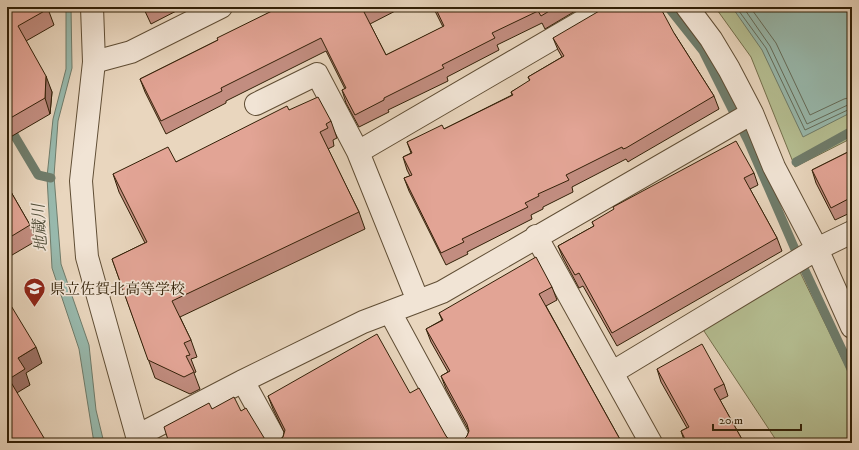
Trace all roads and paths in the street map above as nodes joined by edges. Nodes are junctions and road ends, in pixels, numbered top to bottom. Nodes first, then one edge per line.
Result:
1 (92, 7) edge
2 (221, 7) edge
3 (607, 7) edge
4 (687, 7) edge
5 (94, 62) junction
6 (256, 104) dead end
7 (752, 113) junction
8 (358, 152) junction
9 (852, 232) edge
10 (536, 236) junction
11 (817, 249) junction
12 (418, 301) junction
13 (390, 312) junction
14 (852, 327) edge
15 (613, 372) junction
16 (243, 381) junction
17 (138, 440) edge
18 (277, 443) edge
19 (461, 443) edge
20 (651, 443) edge

1 - 5 street
2 - 5 street
3 - 8 street
4 - 7 street
5 - 17 street
6 - 8 street
7 - 10 street
7 - 11 street
8 - 12 street
9 - 11 street
10 - 12 street
10 - 15 street
11 - 14 street
11 - 15 street
12 - 13 street
13 - 16 street
13 - 19 street
15 - 20 street
16 - 17 street
16 - 18 street

